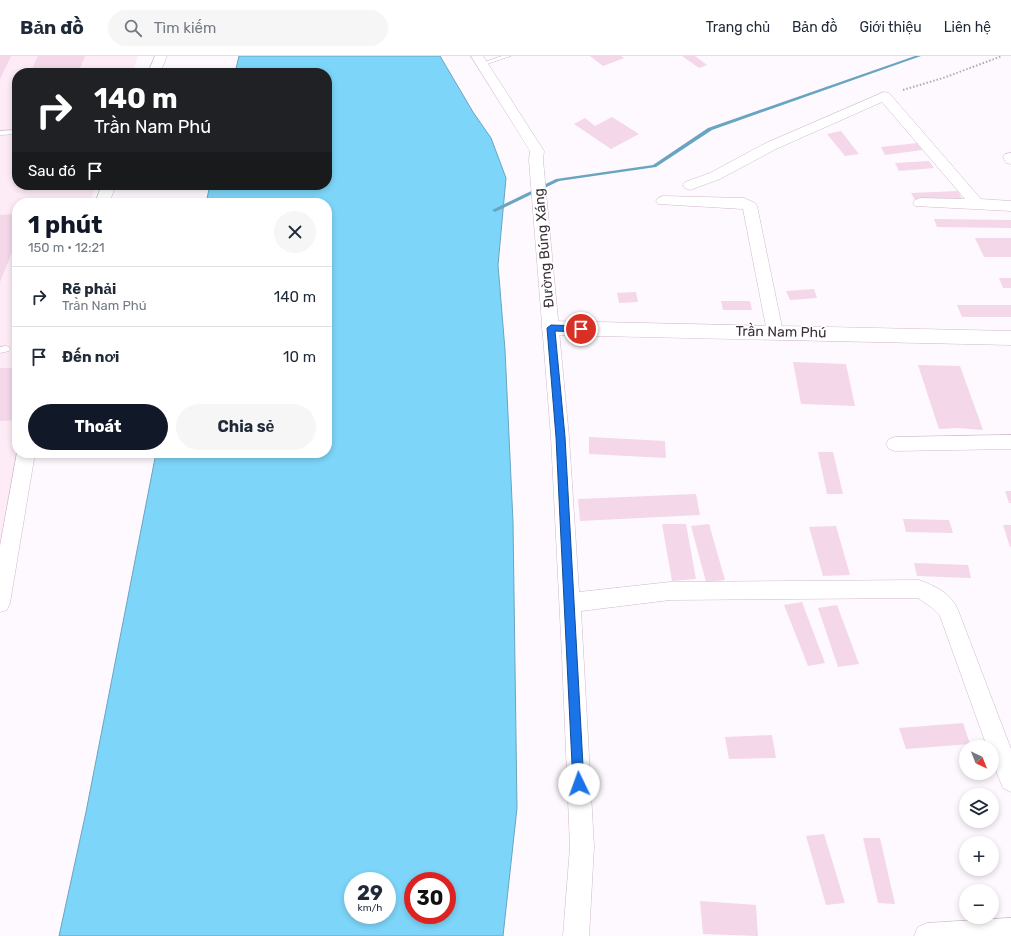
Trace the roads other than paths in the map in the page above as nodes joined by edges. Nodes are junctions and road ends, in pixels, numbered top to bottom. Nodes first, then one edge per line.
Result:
1 (160, 56) edge
2 (508, 56) edge
3 (479, 60) edge
4 (156, 68) edge
5 (12, 132) edge
6 (0, 133) edge
7 (715, 176) junction
8 (690, 185) dead end
9 (664, 201) dead end
10 (739, 203) junction
11 (920, 203) dead end
12 (977, 204) junction
13 (1011, 206) edge
14 (551, 328) junction
15 (775, 332) junction
16 (1011, 338) edge
17 (1011, 442) edge
18 (895, 444) dead end
19 (25, 458) edge
20 (0, 603) edge
21 (569, 603) junction
22 (1011, 780) edge
23 (1011, 931) edge
24 (576, 936) edge
25 (927, 936) edge

1 - 4 street
2 - 3 lane
3 - 14 street, Đường Búng Xáng
5 - 6 lane
7 - 8 street
7 - 10 street
7 - 12 street
9 - 10 street
10 - 15 street
11 - 12 street
12 - 13 street
14 - 15 street, Trần Nam Phú
14 - 21 street, Đường Búng Xáng
15 - 16 street, Trần Nam Phú
17 - 18 street
19 - 20 street
21 - 22 street
21 - 24 street, Đường Búng Xáng
23 - 25 street

